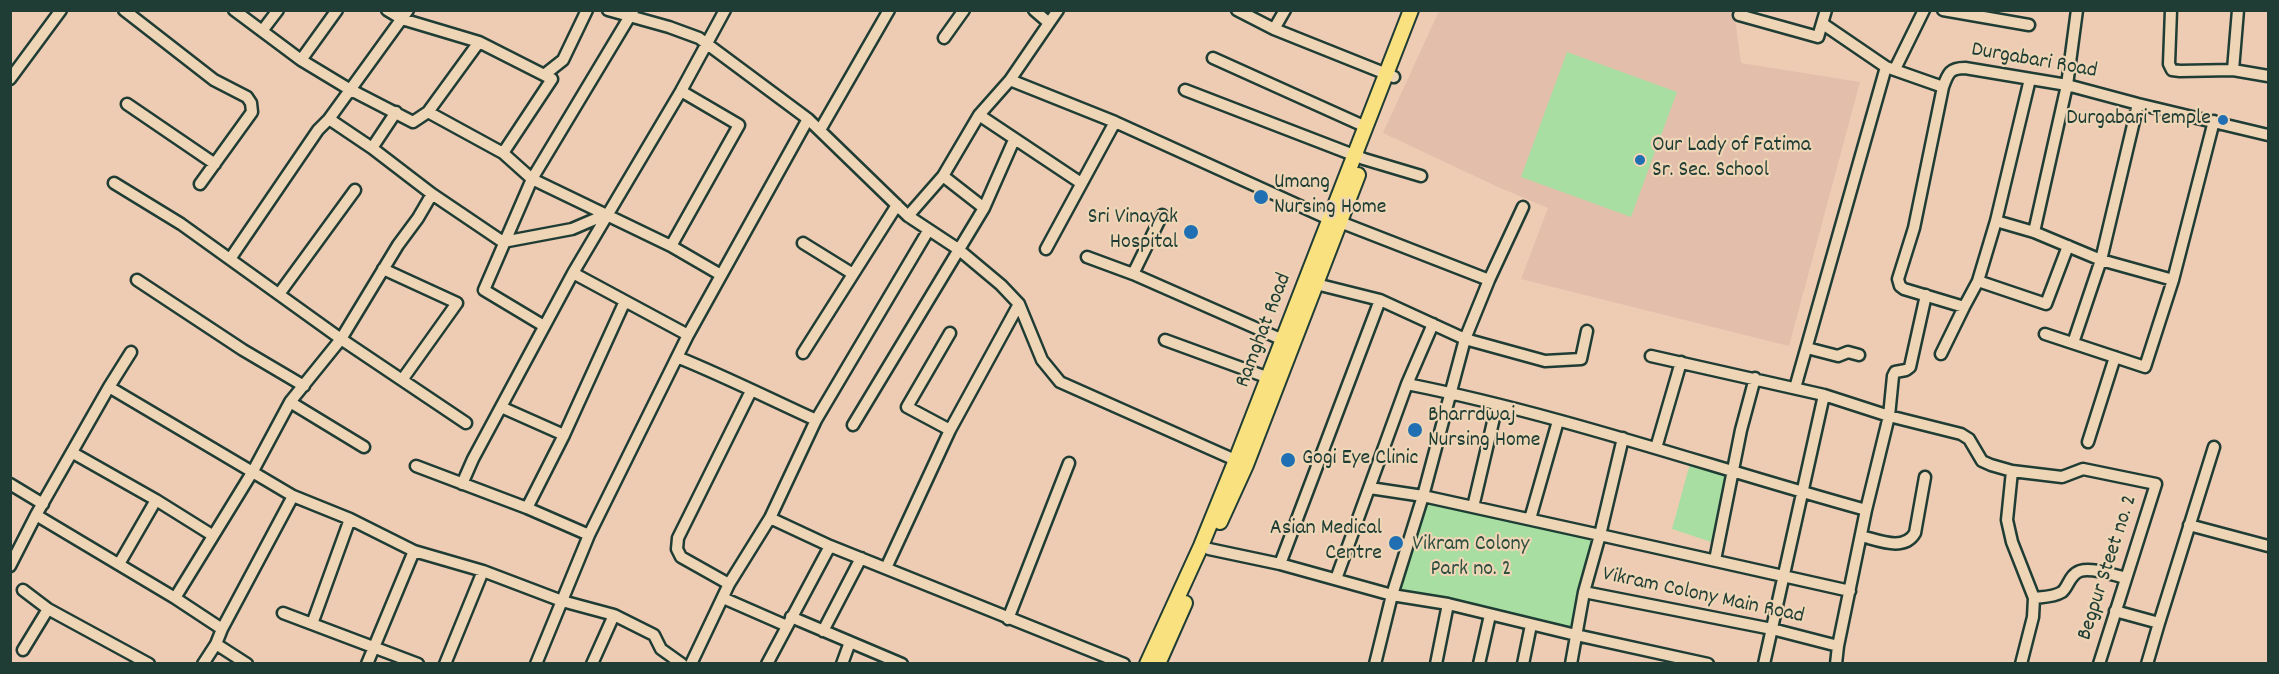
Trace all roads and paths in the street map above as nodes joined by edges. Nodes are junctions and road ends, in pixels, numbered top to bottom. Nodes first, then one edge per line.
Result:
1 (61, 10) edge
2 (124, 10) edge
3 (234, 10) edge
4 (278, 10) edge
5 (337, 10) edge
6 (387, 10) edge
7 (586, 10) edge
8 (608, 10) edge
9 (725, 10) edge
10 (889, 10) edge
11 (964, 10) edge
12 (1034, 10) edge
13 (1058, 10) edge
14 (1237, 10) edge
15 (1285, 10) edge
16 (1411, 10) edge
17 (1421, 10) edge
18 (1826, 10) edge
19 (1924, 10) edge
20 (1943, 10) edge
21 (2077, 10) edge
22 (2171, 10) edge
23 (2238, 10) edge
24 (631, 14) edge
25 (405, 15) edge
26 (1739, 15) dead end
27 (1049, 23) junction
28 (1823, 24) junction
29 (2029, 25) dead end
30 (1274, 30) junction
31 (262, 31) junction
32 (944, 38) dead end
33 (479, 42) junction
34 (707, 44) junction
35 (1213, 58) dead end
36 (301, 60) junction
37 (1890, 68) junction
38 (2233, 70) junction
39 (544, 75) junction
40 (1390, 75) junction
41 (2268, 76) edge
42 (10, 79) edge
43 (2030, 79) junction
44 (1010, 80) junction
45 (2067, 85) junction
46 (1943, 87) junction
47 (350, 89) junction
48 (1185, 90) dead end
49 (681, 92) junction
50 (127, 104) dead end
51 (2138, 104) junction
52 (396, 112) junction
53 (429, 112) junction
54 (979, 115) junction
55 (329, 119) junction
56 (808, 119) junction
57 (2214, 121) junction
58 (1115, 122) junction
59 (1366, 127) junction
60 (820, 130) junction
61 (2268, 135) edge
62 (1014, 140) junction
63 (372, 148) junction
64 (503, 153) junction
65 (1360, 157) junction
66 (215, 164) junction
67 (943, 176) junction
68 (1421, 176) dead end
69 (532, 179) junction
70 (114, 183) dead end
71 (1081, 183) junction
72 (200, 184) dead end
73 (355, 190) dead end
74 (432, 194) junction
75 (897, 205) junction
76 (1523, 207) dead end
77 (984, 208) junction
78 (607, 214) junction
79 (1162, 215) dead end
80 (908, 216) junction
81 (1336, 221) junction
82 (1996, 221) junction
83 (928, 231) junction
84 (2034, 232) junction
85 (503, 242) junction
86 (803, 243) dead end
87 (671, 246) junction
88 (2068, 246) junction
89 (958, 249) junction
90 (1046, 249) dead end
91 (1086, 257) dead end
92 (230, 259) junction
93 (2101, 260) junction
94 (383, 269) junction
95 (573, 273) junction
96 (853, 274) junction
97 (1133, 274) junction
98 (721, 275) junction
99 (137, 280) dead end
100 (1489, 280) junction
101 (2173, 280) junction
102 (1978, 281) junction
103 (1316, 284) junction
104 (279, 294) junction
105 (1926, 295) junction
106 (1380, 300) junction
107 (625, 301) junction
108 (1019, 304) junction
109 (1964, 307) junction
110 (1433, 324) junction
111 (544, 326) junction
112 (1587, 331) dead end
113 (950, 333) dead end
114 (2045, 334) dead end
115 (688, 335) junction
116 (341, 339) junction
117 (1465, 339) junction
118 (1165, 340) dead end
119 (1283, 340) junction
120 (2073, 343) junction
121 (1807, 348) junction
122 (131, 352) dead end
123 (803, 353) dead end
124 (1941, 354) dead end
125 (1859, 355) dead end
126 (1651, 356) dead end
127 (677, 357) junction
128 (2115, 357) junction
129 (1681, 362) junction
130 (1269, 378) junction
131 (1755, 378) junction
132 (402, 380) junction
133 (1407, 384) junction
134 (304, 386) junction
135 (109, 387) junction
136 (1795, 388) junction
137 (751, 391) junction
138 (1452, 393) junction
139 (1824, 395) junction
140 (290, 402) junction
141 (1497, 405) junction
142 (501, 407) junction
143 (1889, 416) junction
144 (816, 420) junction
145 (1558, 421) junction
146 (466, 423) dead end
147 (853, 425) dead end
148 (950, 430) junction
149 (564, 435) junction
150 (1623, 438) junction
151 (2088, 442) dead end
152 (364, 447) dead end
153 (2214, 447) dead end
154 (1656, 448) junction
155 (73, 453) junction
156 (1069, 463) dead end
157 (1241, 463) junction
158 (416, 466) dead end
159 (1734, 470) junction
160 (252, 471) junction
161 (2012, 471) junction
162 (1925, 477) dead end
163 (10, 484) edge
164 (462, 484) junction
165 (1370, 488) junction
166 (1804, 493) junction
167 (293, 496) junction
168 (1424, 496) junction
169 (156, 500) junction
170 (44, 504) junction
171 (1473, 507) junction
172 (527, 508) junction
173 (1866, 510) junction
174 (36, 515) junction
175 (770, 518) junction
176 (350, 519) junction
177 (1530, 519) junction
178 (2189, 525) junction
179 (212, 535) junction
180 (589, 535) junction
181 (1600, 535) junction
182 (1861, 536) junction
183 (830, 546) junction
184 (2268, 546) edge
185 (1209, 549) junction
186 (414, 551) junction
187 (861, 558) junction
188 (1715, 560) junction
189 (119, 564) junction
190 (1280, 564) junction
191 (10, 566) edge
192 (886, 568) junction
193 (483, 571) junction
194 (1784, 576) junction
195 (2126, 578) junction
196 (1336, 579) junction
197 (729, 584) junction
198 (22, 590) dead end
199 (1850, 591) junction
200 (1584, 592) junction
201 (1392, 595) junction
202 (175, 598) junction
203 (723, 598) junction
204 (2034, 598) junction
205 (562, 601) junction
206 (1448, 604) junction
207 (48, 609) junction
208 (2115, 611) junction
209 (284, 613) dead end
210 (614, 615) junction
211 (1490, 615) junction
212 (1008, 619) junction
213 (789, 621) junction
214 (2159, 623) junction
215 (312, 624) junction
216 (1531, 625) junction
217 (222, 629) junction
218 (1772, 629) junction
219 (824, 631) junction
220 (1576, 635) junction
221 (850, 642) junction
222 (216, 644) junction
223 (375, 646) junction
224 (1838, 646) junction
225 (24, 650) dead end
226 (895, 662) edge
227 (149, 663) edge
228 (203, 663) edge
229 (247, 663) edge
230 (367, 663) edge
231 (418, 663) edge
232 (445, 663) edge
233 (536, 663) edge
234 (592, 663) edge
235 (682, 663) edge
236 (690, 663) edge
237 (767, 663) edge
238 (842, 663) edge
239 (1124, 663) edge
240 (1147, 663) edge
241 (1158, 663) edge
242 (1375, 663) edge
243 (1436, 663) edge
244 (1479, 663) edge
245 (1523, 663) edge
246 (1571, 663) edge
247 (1708, 663) edge
248 (1764, 663) edge
249 (1836, 663) edge
250 (2022, 663) edge
251 (2099, 663) edge
252 (2147, 663) edge

1 - 42 street
2 - 66 street
3 - 31 street
4 - 31 street
5 - 36 street
6 - 25 street
7 - 39 street
8 - 24 street
9 - 34 street
10 - 60 street
11 - 32 street
12 - 27 street
13 - 27 street
14 - 30 street
15 - 30 street
16 - 40 main road, Ramghat Road
17 - 40 main road, Ramghat Road
18 - 28 street
19 - 37 street
20 - 29 street
21 - 45 street
22 - 38 street
23 - 38 street
24 - 34 street
24 - 69 street
25 - 33 street
25 - 47 street
26 - 28 street
27 - 44 street
28 - 37 street
30 - 40 street
31 - 36 street
33 - 39 street
33 - 53 street
34 - 49 street
34 - 56 street
35 - 59 street
36 - 47 street
37 - 46 street
37 - 121 street
38 - 41 street
39 - 64 street
40 - 59 main road, Ramghat Road
40 - 65 main road, Ramghat Road
43 - 45 street, Durgabari Road
43 - 46 street, Durgabari Road
43 - 82 street
44 - 54 street
44 - 58 street
45 - 51 street, Durgabari Road
45 - 84 street
46 - 105 street
47 - 52 street
47 - 55 street
48 - 65 street
49 - 78 street
49 - 87 street
50 - 66 street
51 - 57 street, Durgabari Road
51 - 93 street
52 - 53 street
52 - 63 street
53 - 64 street
54 - 62 street
54 - 67 street
55 - 63 street
55 - 92 street
56 - 60 street
56 - 98 street
57 - 61 street, Durgabari Road
57 - 101 street
58 - 71 street
58 - 81 street
59 - 65 main road, Ramghat Road
60 - 75 street
62 - 71 street
62 - 77 street
63 - 74 street
64 - 69 street
65 - 68 street
65 - 81 main road, Ramghat Road
66 - 72 street
67 - 77 street
67 - 80 street
69 - 78 street
69 - 85 street
70 - 92 street
71 - 90 street
73 - 104 street
74 - 85 street
74 - 94 street
75 - 80 street
75 - 96 street
76 - 100 street
77 - 89 street
78 - 85 street
78 - 87 street
78 - 95 street
79 - 97 street
80 - 83 street
81 - 100 street
81 - 103 main road, Ramghat Road
81 - 119 main road, Ramghat Road
82 - 84 street
82 - 102 street
83 - 89 street
83 - 144 street
84 - 88 street
85 - 111 street
86 - 96 street
87 - 98 street
88 - 93 street
88 - 102 street
89 - 108 street
89 - 147 street
91 - 97 street
92 - 104 street
93 - 101 street
93 - 120 street
94 - 116 street
94 - 132 street
95 - 107 street
95 - 111 street
96 - 123 street
97 - 119 street
98 - 115 street
99 - 134 street
100 - 117 street
101 - 128 street
102 - 109 street
103 - 106 street
103 - 157 main road, Ramghat Road
104 - 116 street
105 - 109 street
105 - 143 street
106 - 110 street
106 - 190 street
107 - 115 street
107 - 149 street
108 - 148 street
108 - 157 street
109 - 124 street
110 - 117 street
110 - 133 street
111 - 142 street
112 - 117 street
113 - 148 street
114 - 120 street
115 - 127 street
116 - 132 street
116 - 134 street
117 - 138 street
118 - 130 street
119 - 130 main road, Ramghat Road
120 - 128 street
121 - 125 street
121 - 136 street
122 - 135 street
126 - 129 street
127 - 137 street
127 - 180 street
128 - 151 street
129 - 131 street
129 - 154 street
130 - 157 main road, Ramghat Road
131 - 136 street
131 - 159 street
132 - 146 street
133 - 138 street
133 - 165 street
134 - 140 street
135 - 155 street
135 - 160 street
136 - 139 street
137 - 144 street
137 - 197 street
138 - 141 street
138 - 168 street
139 - 143 street
139 - 166 street
140 - 152 street
140 - 160 street
141 - 145 street
141 - 171 street
142 - 149 street
142 - 164 street
143 - 161 street
143 - 173 street
144 - 175 street
145 - 150 street
145 - 177 street
148 - 192 street
149 - 172 street
150 - 154 street
150 - 181 street
153 - 178 street
154 - 159 street
155 - 169 street
155 - 170 street
156 - 212 street
157 - 185 main road, Ramghat Road
157 - 240 main road, Ramghat Road
158 - 164 street
159 - 166 street
159 - 188 street
160 - 167 street
160 - 179 street
161 - 195 street, Begpur Steet no. 2
161 - 204 street
162 - 182 street
163 - 170 street
164 - 172 street
165 - 168 street, Vikram Colony Main Road
165 - 196 street
166 - 173 street
166 - 194 street
167 - 176 street
167 - 217 street
168 - 171 street, Vikram Colony Main Road
168 - 201 street
169 - 179 street
169 - 189 street
170 - 174 street
171 - 177 street, Vikram Colony Main Road
172 - 180 street
173 - 182 street
174 - 189 street
174 - 191 street
175 - 183 street
175 - 197 street
176 - 186 street
176 - 215 street
177 - 181 street, Vikram Colony Main Road
178 - 184 street
178 - 214 street
179 - 202 street
180 - 205 street
181 - 188 street
181 - 200 street, Vikram Colony Main Road
182 - 199 street
183 - 187 street
183 - 213 street
185 - 190 street
185 - 241 main road, Ramghat Road
186 - 193 street
186 - 223 street
187 - 192 street
187 - 219 street
188 - 194 street
189 - 202 street
190 - 196 street
192 - 212 street
193 - 205 street
193 - 232 street
194 - 199 street
194 - 218 street
195 - 204 street
195 - 208 street, Begpur Steet no. 2
196 - 201 street
197 - 203 street
198 - 207 street
199 - 224 street
200 - 218 street, Vikram Colony Main Road
200 - 220 street
201 - 206 street
201 - 242 street
202 - 217 street
203 - 213 street
203 - 236 street
204 - 250 street
205 - 210 street
205 - 233 street
206 - 211 street
206 - 243 street
207 - 225 street
207 - 227 street
208 - 214 street
208 - 251 street, Begpur Steet no. 2
209 - 215 street
210 - 234 street
210 - 235 street
211 - 216 street
211 - 244 street
212 - 239 street
213 - 219 street
213 - 237 street
214 - 252 street
215 - 223 street
216 - 220 street
216 - 245 street
217 - 222 street
218 - 224 street, Vikram Colony Main Road
218 - 248 street
219 - 221 street
220 - 246 street
220 - 247 street
221 - 226 street
221 - 238 street
222 - 228 street
222 - 229 street
223 - 230 street
223 - 231 street
224 - 249 street

